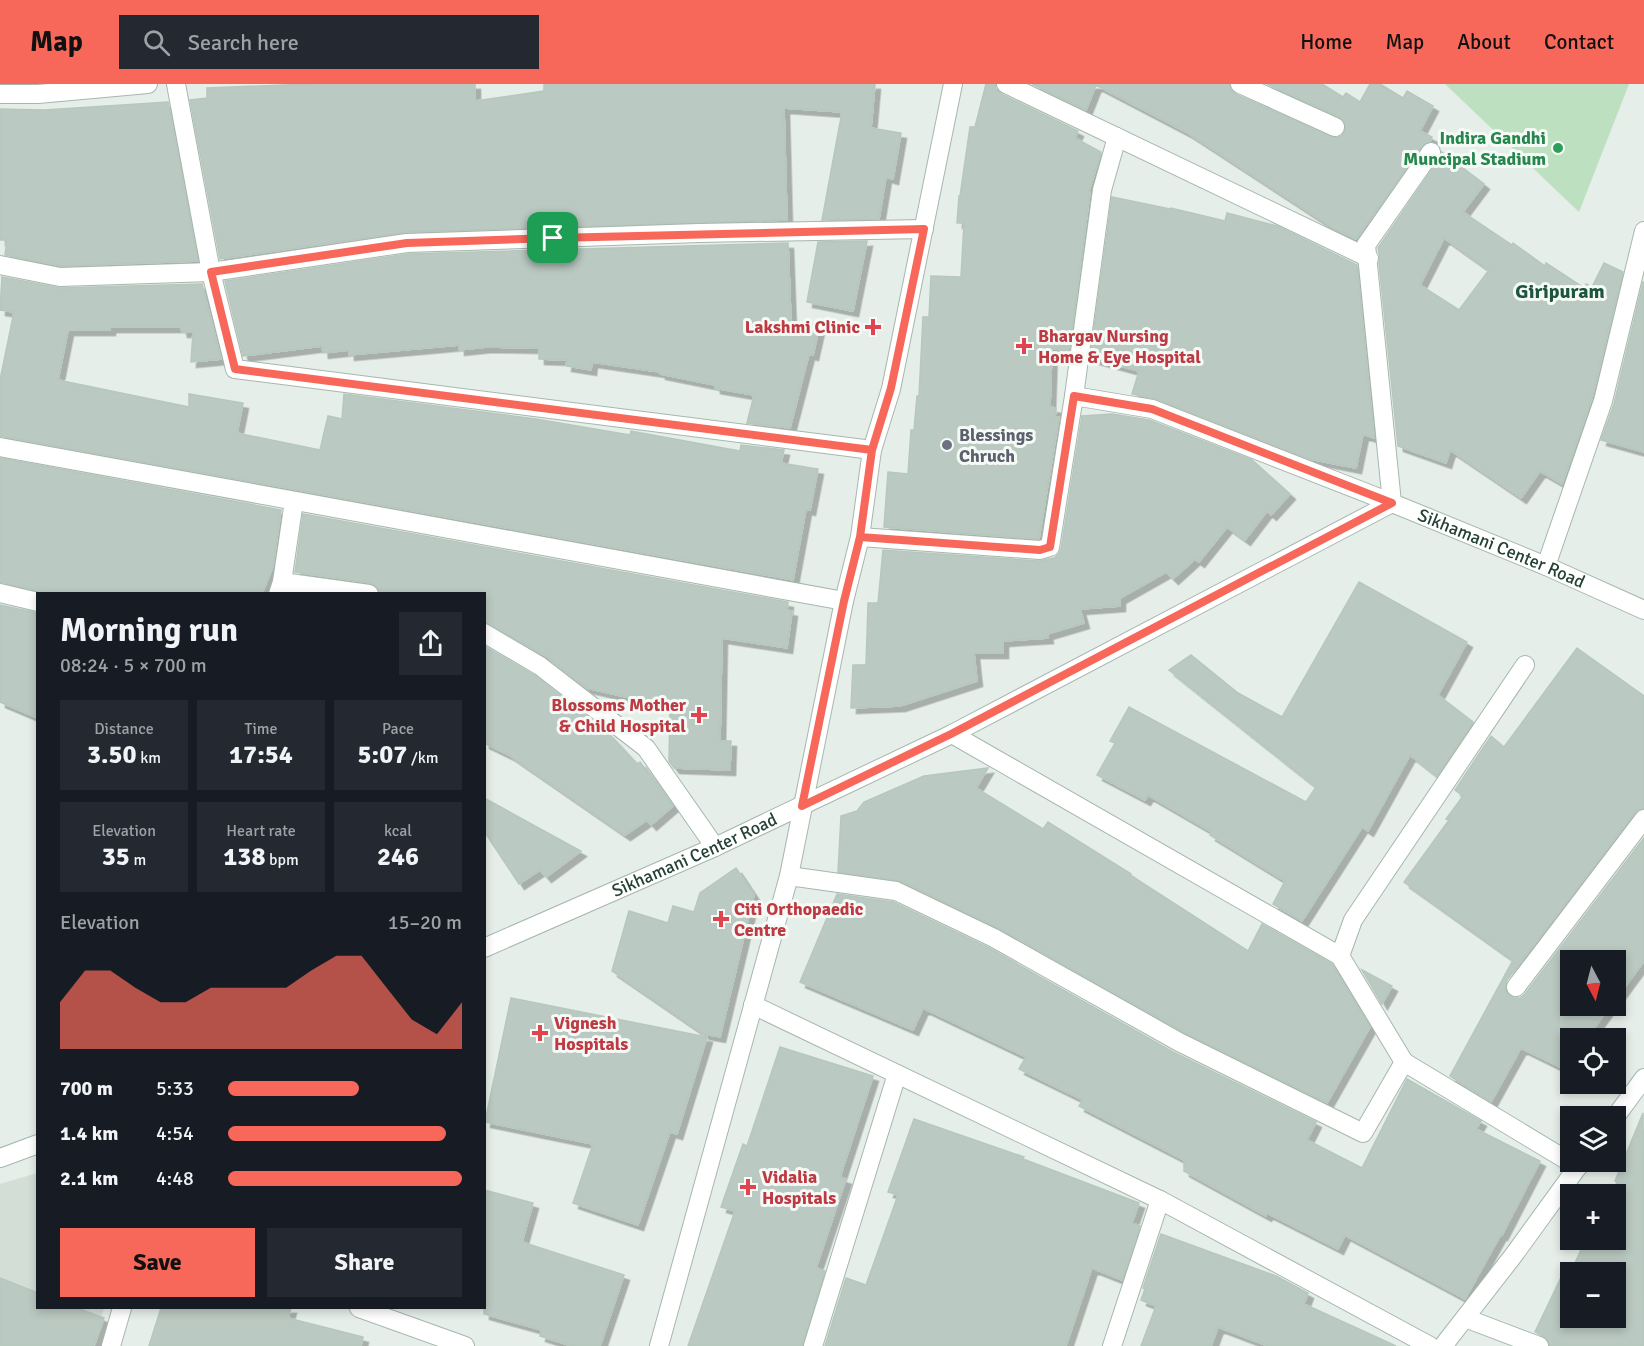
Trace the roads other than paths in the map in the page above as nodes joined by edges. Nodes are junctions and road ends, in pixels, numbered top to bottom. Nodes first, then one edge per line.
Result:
1 (148, 84) edge
2 (176, 84) edge
3 (953, 84) edge
4 (1006, 84) edge
5 (1240, 84) edge
6 (0, 94) edge
7 (1335, 127) dead end
8 (1117, 137) junction
9 (1431, 152) dead end
10 (924, 229) junction
11 (1644, 231) edge
12 (1369, 258) junction
13 (0, 264) edge
14 (211, 272) junction
15 (1074, 396) junction
16 (0, 447) edge
17 (872, 450) junction
18 (294, 501) junction
19 (1392, 503) junction
20 (860, 537) junction
21 (1546, 566) junction
22 (280, 588) edge
23 (339, 592) edge
24 (0, 593) edge
25 (844, 601) junction
26 (36, 602) edge
27 (1644, 609) edge
28 (486, 634) edge
29 (1525, 665) dead end
30 (951, 734) junction
31 (802, 806) junction
32 (1644, 819) edge
33 (715, 847) junction
34 (789, 876) junction
35 (486, 947) edge
36 (1340, 956) junction
37 (1516, 987) dead end
38 (753, 1005) junction
39 (1404, 1062) junction
40 (897, 1074) junction
41 (1644, 1078) edge
42 (1623, 1106) edge
43 (36, 1145) edge
44 (1560, 1152) edge
45 (0, 1158) edge
46 (1574, 1172) edge
47 (1160, 1200) junction
48 (122, 1309) edge
49 (362, 1309) edge
50 (1465, 1318) junction
51 (111, 1346) edge
52 (465, 1346) edge
53 (658, 1346) edge
54 (813, 1346) edge
55 (1112, 1346) edge
56 (1430, 1346) edge
57 (1443, 1346) edge
58 (1539, 1346) edge

1 - 6 street
2 - 14 street
3 - 10 street
4 - 8 street
5 - 7 street
8 - 12 street
8 - 15 street
9 - 12 street
10 - 14 street
10 - 17 street
11 - 21 street
12 - 19 street
13 - 14 street
14 - 17 street
15 - 19 street
15 - 20 street
16 - 18 street
17 - 20 street
18 - 22 street
18 - 25 street
19 - 21 street, Sikhamani Center Road
19 - 30 street, Sikhamani Center Road
20 - 25 street
21 - 27 street, Sikhamani Center Road
22 - 23 street
24 - 26 street
25 - 31 street
28 - 33 street
29 - 36 street
30 - 31 street, Sikhamani Center Road
30 - 36 street
31 - 33 street, Sikhamani Center Road
31 - 34 street
32 - 37 street
33 - 35 street, Sikhamani Center Road
34 - 38 street
34 - 39 street
36 - 39 street
38 - 40 street
38 - 53 street
39 - 44 street
40 - 47 street
40 - 54 street
41 - 42 street
43 - 45 street
46 - 50 street
47 - 55 street
47 - 56 street
48 - 51 street
49 - 52 street
50 - 57 street
50 - 58 street

